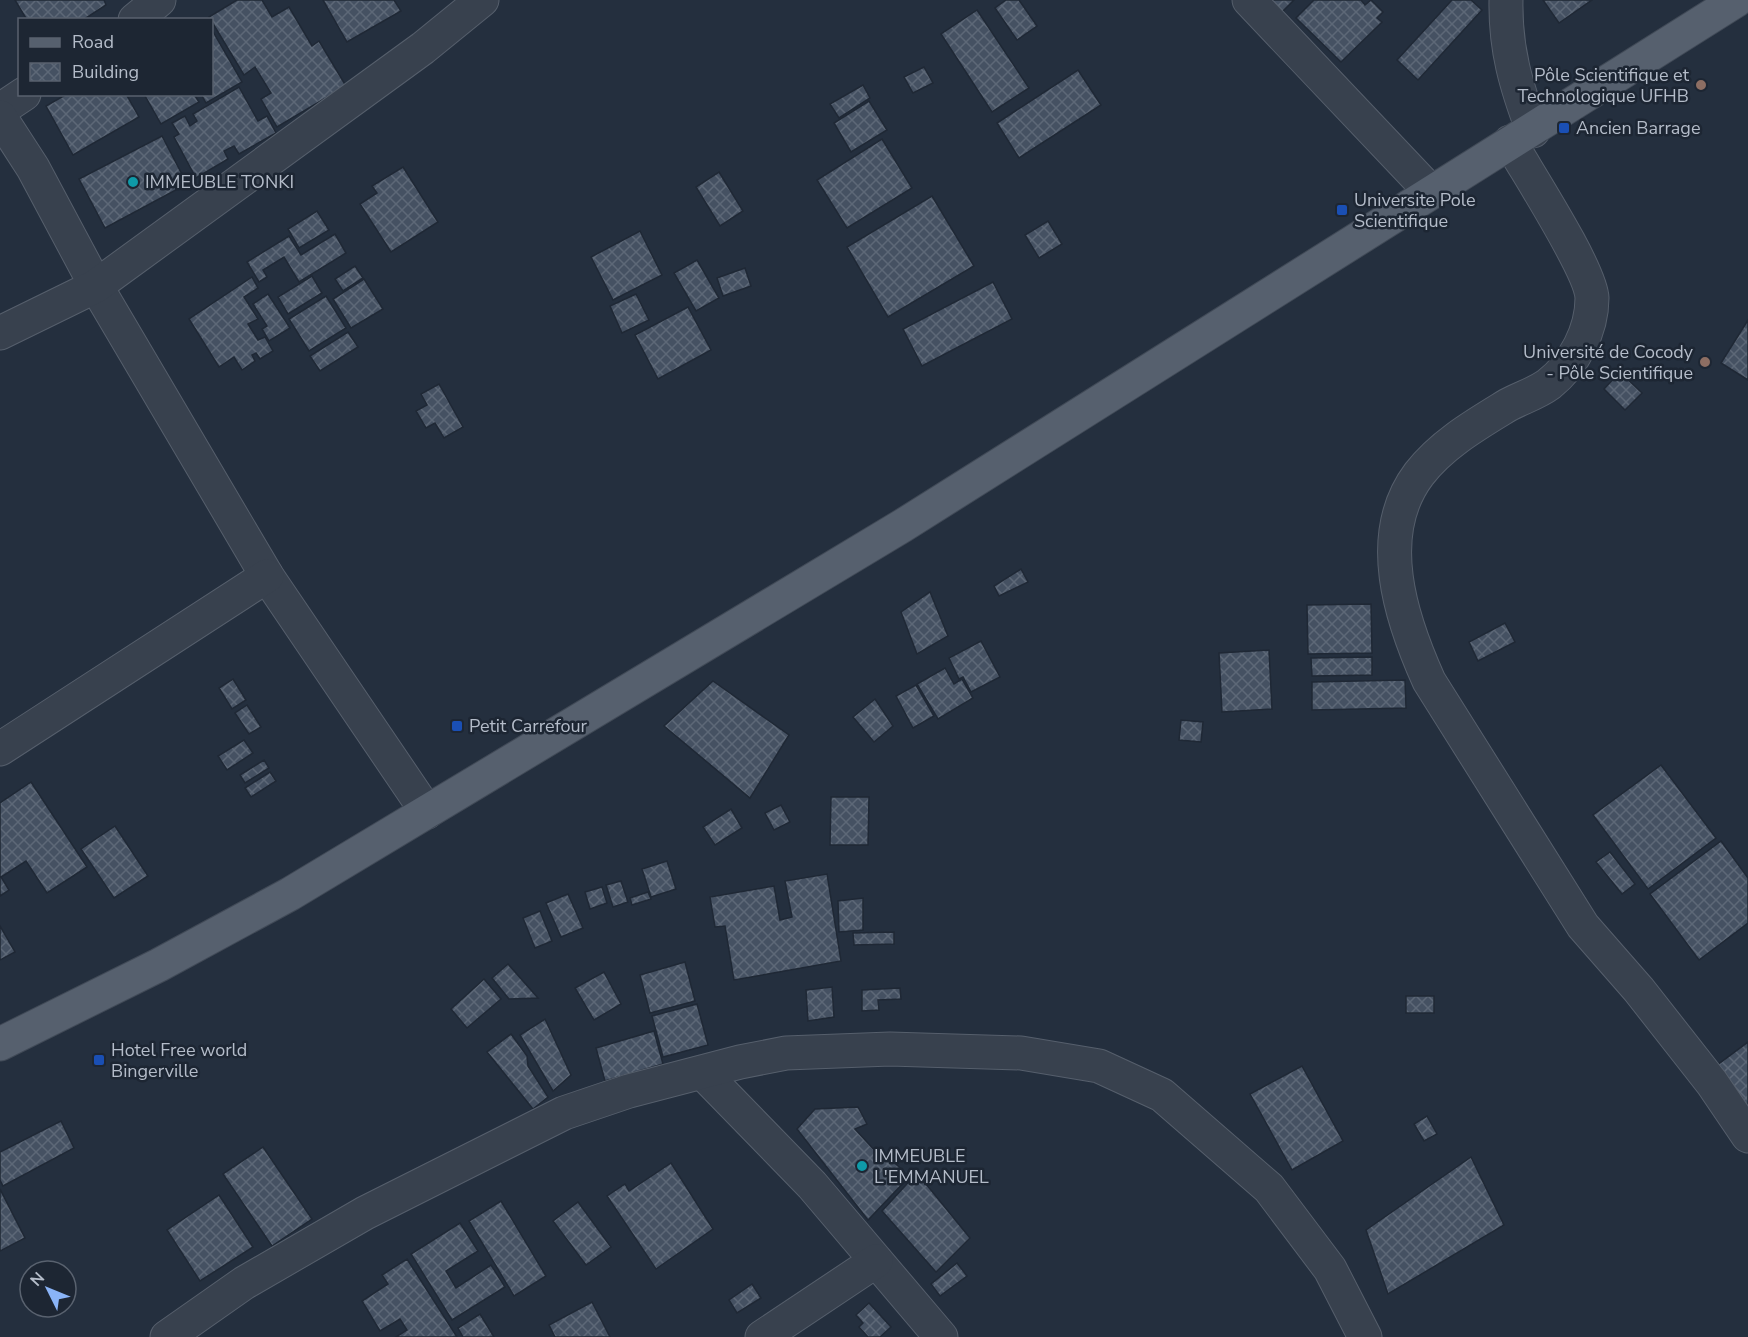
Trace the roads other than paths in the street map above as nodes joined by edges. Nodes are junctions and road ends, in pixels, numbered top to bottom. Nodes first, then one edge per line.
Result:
1 (159, 0) edge
2 (482, 0) edge
3 (1249, 0) edge
4 (1506, 0) edge
5 (1737, 0) edge
6 (137, 18) edge
7 (21, 96) edge
8 (0, 110) edge
9 (0, 117) edge
10 (1521, 136) junction
11 (1431, 192) junction
12 (96, 286) junction
13 (0, 333) edge
14 (267, 576) junction
15 (0, 749) edge
16 (427, 812) junction
17 (0, 1044) edge
18 (703, 1073) junction
19 (1748, 1136) edge
20 (876, 1261) junction
21 (167, 1337) edge
22 (762, 1337) edge
23 (941, 1337) edge
24 (1365, 1337) edge

1 - 6 street
2 - 12 street
3 - 11 street
4 - 10 street
5 - 10 main road
7 - 8 street
9 - 12 street
10 - 11 main road
10 - 19 street
11 - 16 main road
12 - 13 street
12 - 14 street
14 - 15 street
14 - 16 street
16 - 17 main road
18 - 20 street
18 - 21 street
18 - 24 street
20 - 22 street
20 - 23 street

